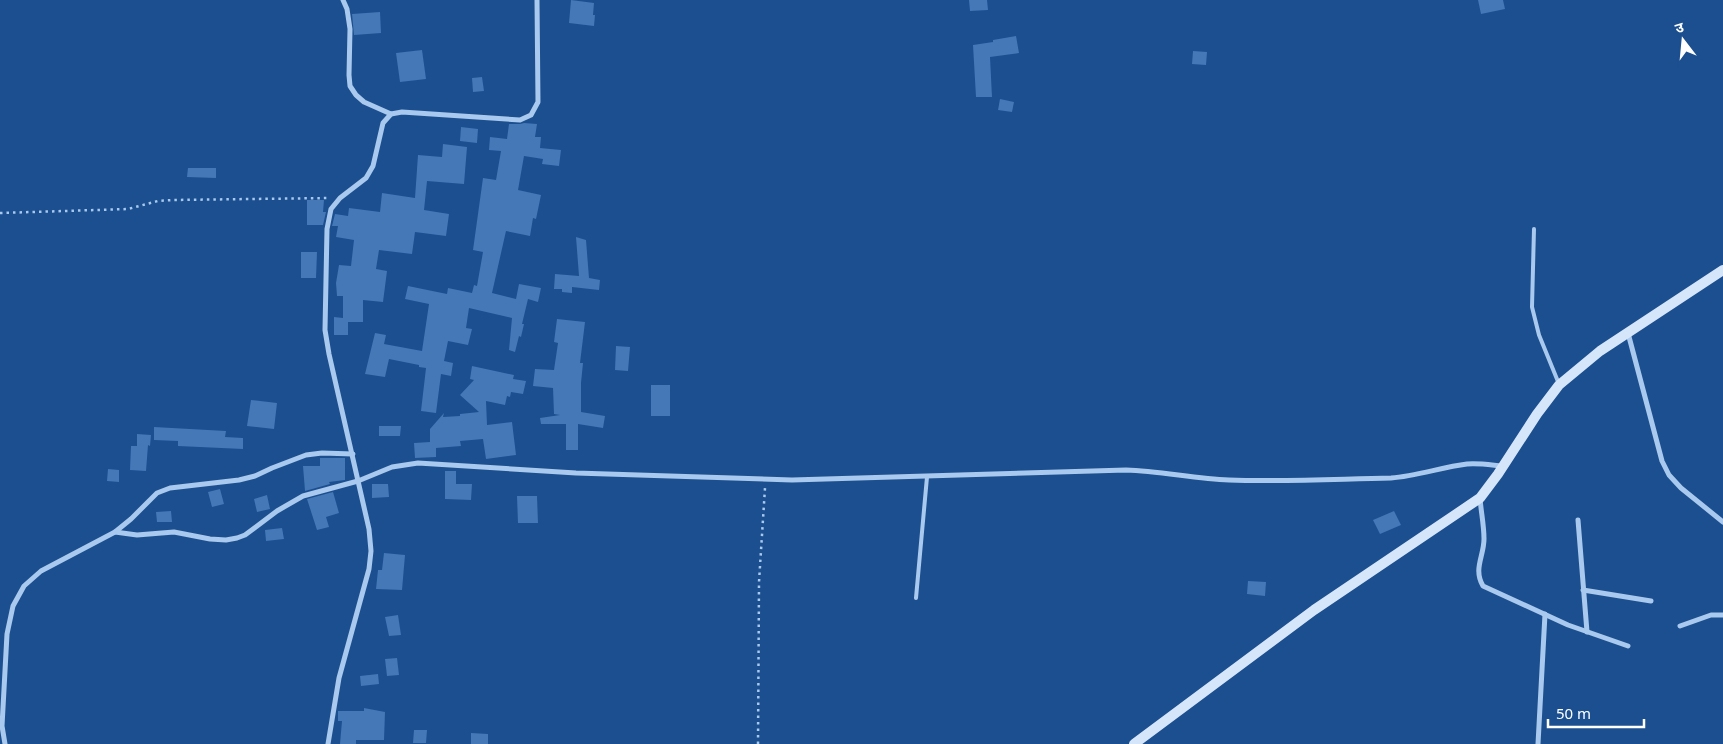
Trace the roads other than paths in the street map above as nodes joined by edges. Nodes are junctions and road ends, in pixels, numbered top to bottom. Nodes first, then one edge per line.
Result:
1 (343, 0) edge
2 (537, 0) edge
3 (390, 114) junction
4 (1534, 229) dead end
5 (1723, 270) edge
6 (1628, 333) junction
7 (1559, 385) junction
8 (353, 454) junction
9 (1502, 466) junction
10 (928, 477) junction
11 (358, 481) junction
12 (1480, 498) junction
13 (1578, 520) dead end
14 (1723, 522) edge
15 (115, 532) junction
16 (1584, 590) junction
17 (916, 598) dead end
18 (1651, 601) dead end
19 (1545, 614) junction
20 (1723, 616) edge
21 (1680, 626) dead end
22 (1586, 632) junction
23 (1628, 646) dead end
24 (5, 744) edge
25 (328, 744) edge
26 (1134, 744) edge
27 (1538, 744) edge

1 - 3 street
2 - 3 street
3 - 8 street
4 - 7 lane
5 - 6 main road
6 - 7 main road
6 - 14 street
7 - 9 main road
8 - 11 street
8 - 15 street
9 - 10 street
9 - 12 main road
10 - 11 street
10 - 17 lane
11 - 15 street
11 - 25 street
12 - 19 street
12 - 26 main road
13 - 16 street
15 - 24 street
16 - 18 street
16 - 22 street
19 - 22 street
19 - 27 street
20 - 21 street
22 - 23 street

